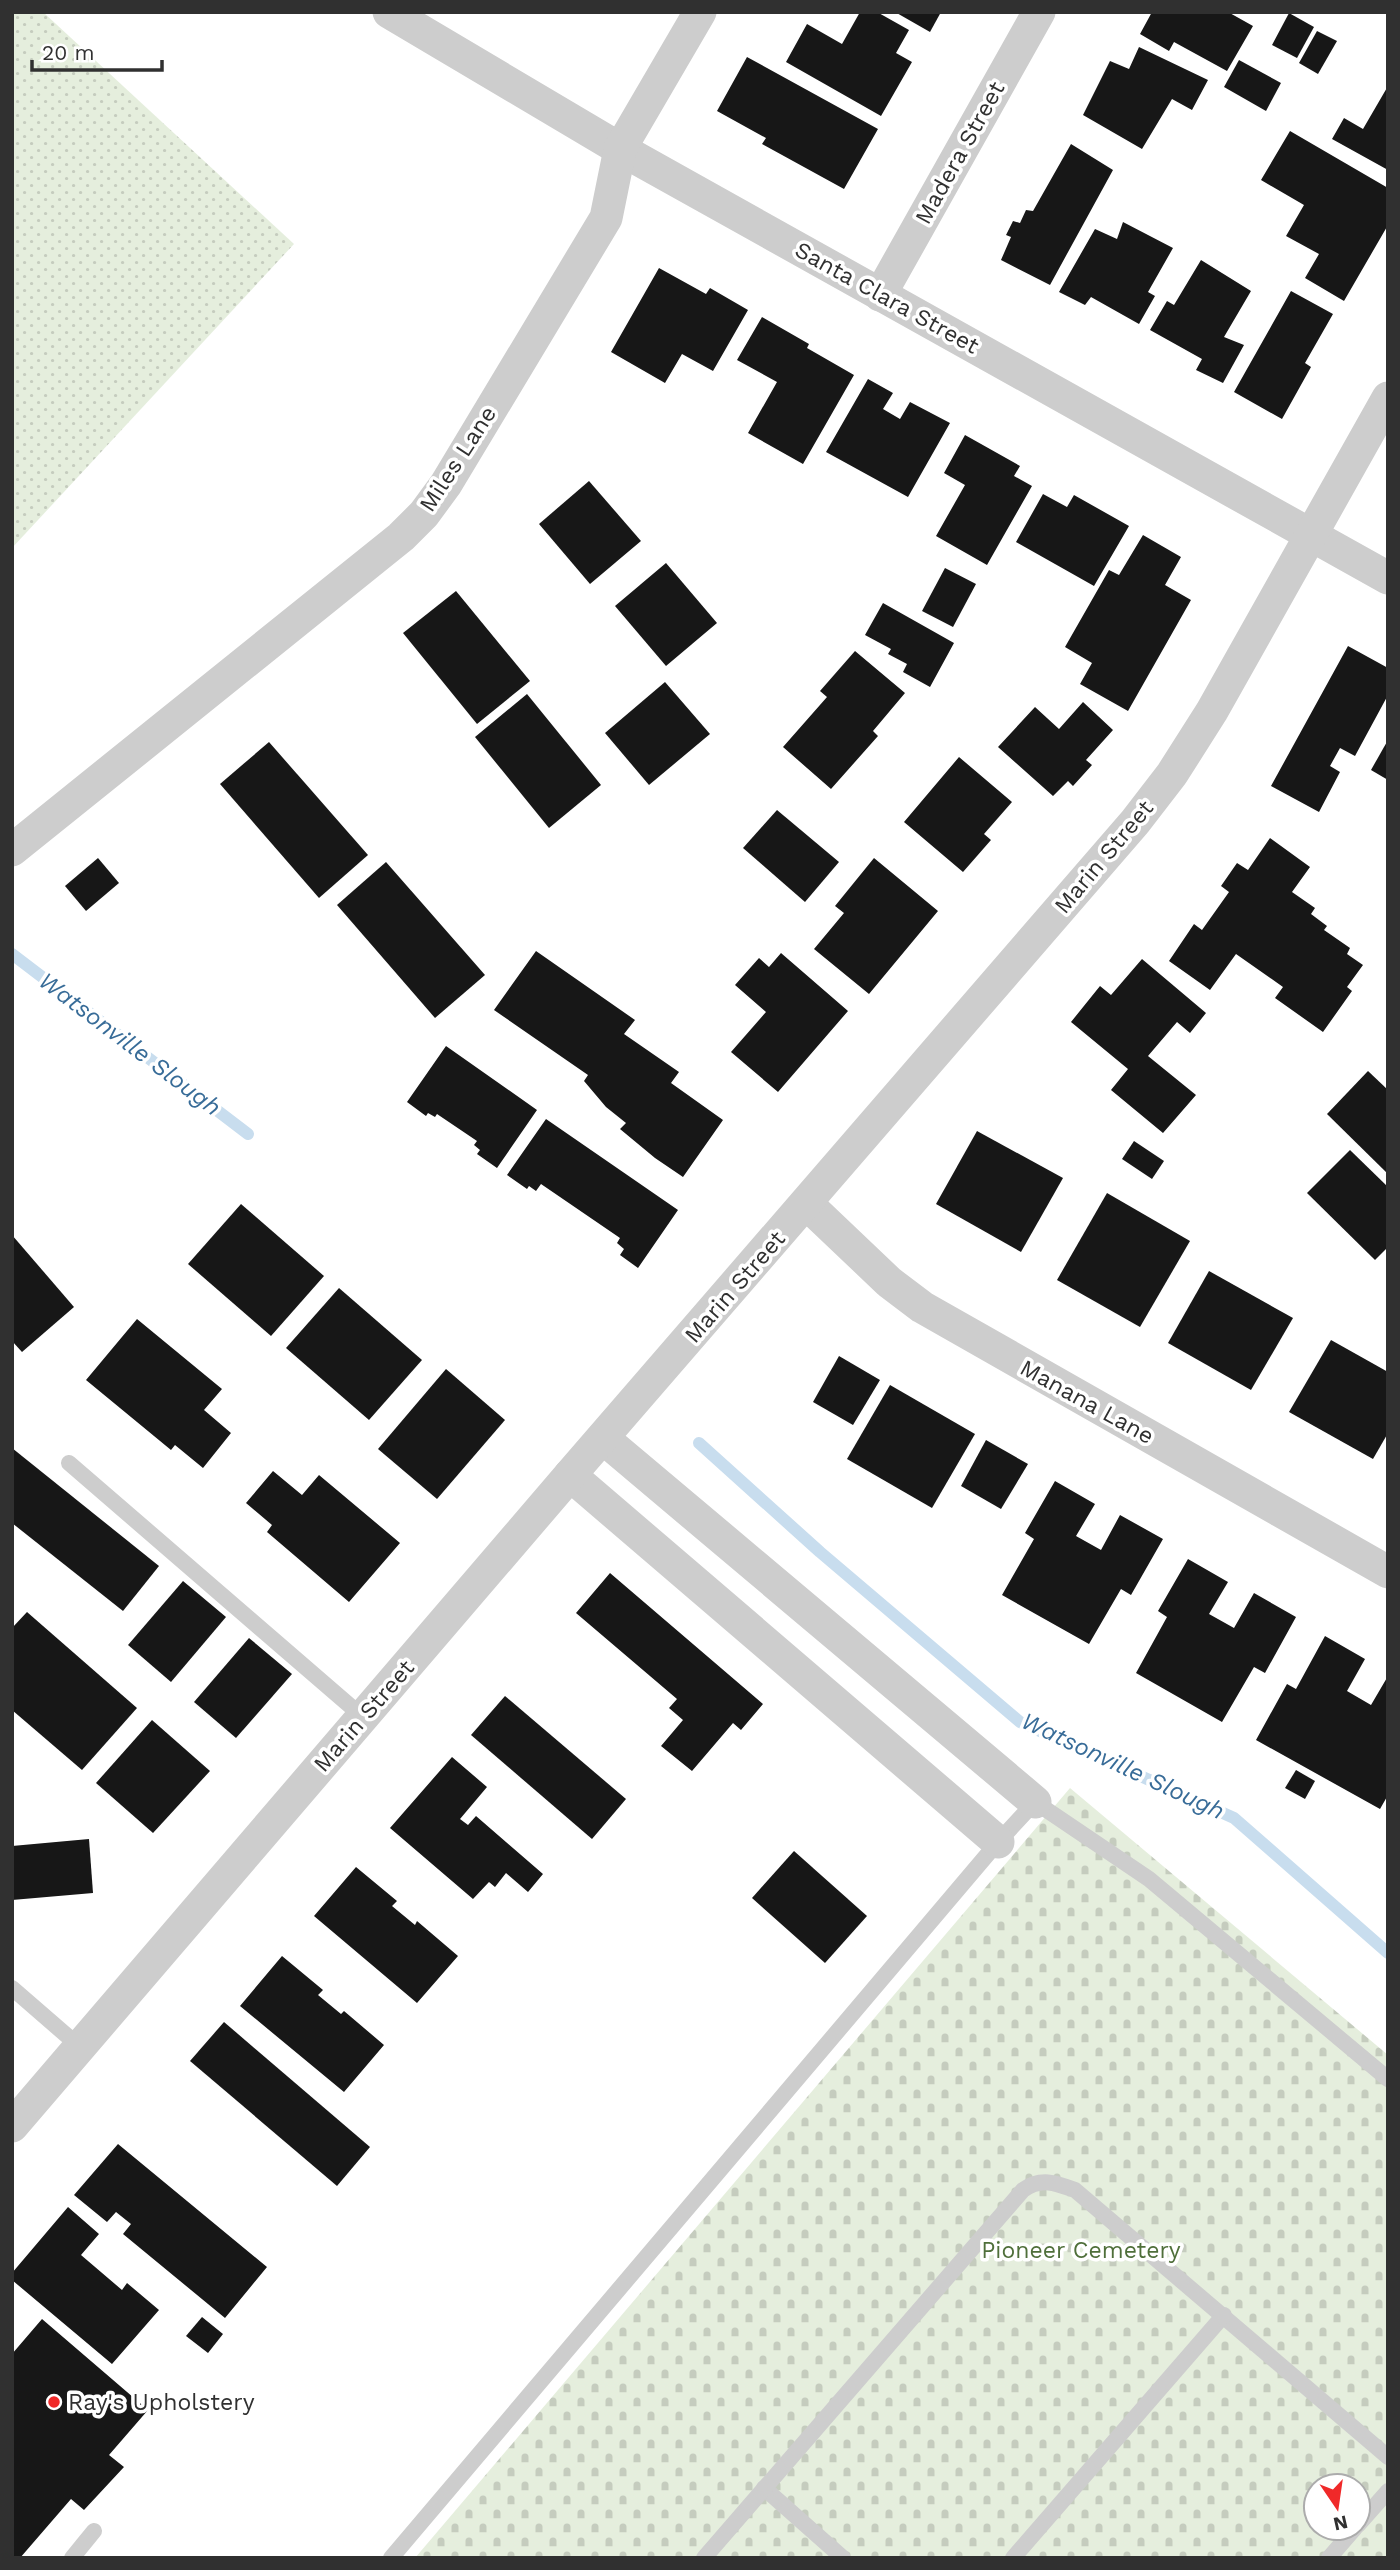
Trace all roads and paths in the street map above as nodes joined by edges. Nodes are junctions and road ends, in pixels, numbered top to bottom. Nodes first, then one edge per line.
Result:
1 (389, 12) edge
2 (700, 12) edge
3 (1039, 12) edge
4 (620, 149) junction
5 (880, 295) junction
6 (1388, 398) edge
7 (1310, 536) junction
8 (1388, 578) edge
9 (12, 850) edge
10 (807, 1204) junction
11 (604, 1439) junction
12 (69, 1462) dead end
13 (570, 1475) junction
14 (1388, 1572) edge
15 (363, 1717) junction
16 (1035, 1802) junction
17 (998, 1842) junction
18 (12, 1988) edge
19 (80, 2047) junction
20 (1388, 2079) edge
21 (12, 2126) edge
22 (1224, 2315) junction
23 (1388, 2457) edge
24 (764, 2488) junction
25 (1388, 2491) edge
26 (1372, 2509) edge
27 (94, 2531) dead end
28 (1343, 2542) edge
29 (72, 2558) edge
30 (391, 2558) edge
31 (704, 2558) edge
32 (843, 2558) edge
33 (1013, 2558) edge
34 (1329, 2558) edge

1 - 4 street, Santa Clara Street
2 - 4 street, Miles Lane
3 - 5 street, Madera Street
4 - 5 street, Santa Clara Street
4 - 9 street, Miles Lane
5 - 7 street, Santa Clara Street
6 - 7 street, Marin Street
7 - 8 street, Santa Clara Street
7 - 10 street, Marin Street
10 - 11 street, Marin Street
10 - 14 street, Manana Lane
11 - 13 street, Marin Street
11 - 16 street
12 - 15 lane
13 - 15 street, Marin Street
13 - 17 street
15 - 19 street, Marin Street
16 - 17 lane
16 - 20 lane
17 - 30 lane
18 - 19 lane
19 - 21 street, Marin Street
22 - 23 lane
22 - 24 lane
22 - 33 lane
24 - 31 lane
24 - 32 lane
25 - 26 lane
27 - 29 lane
28 - 34 lane

